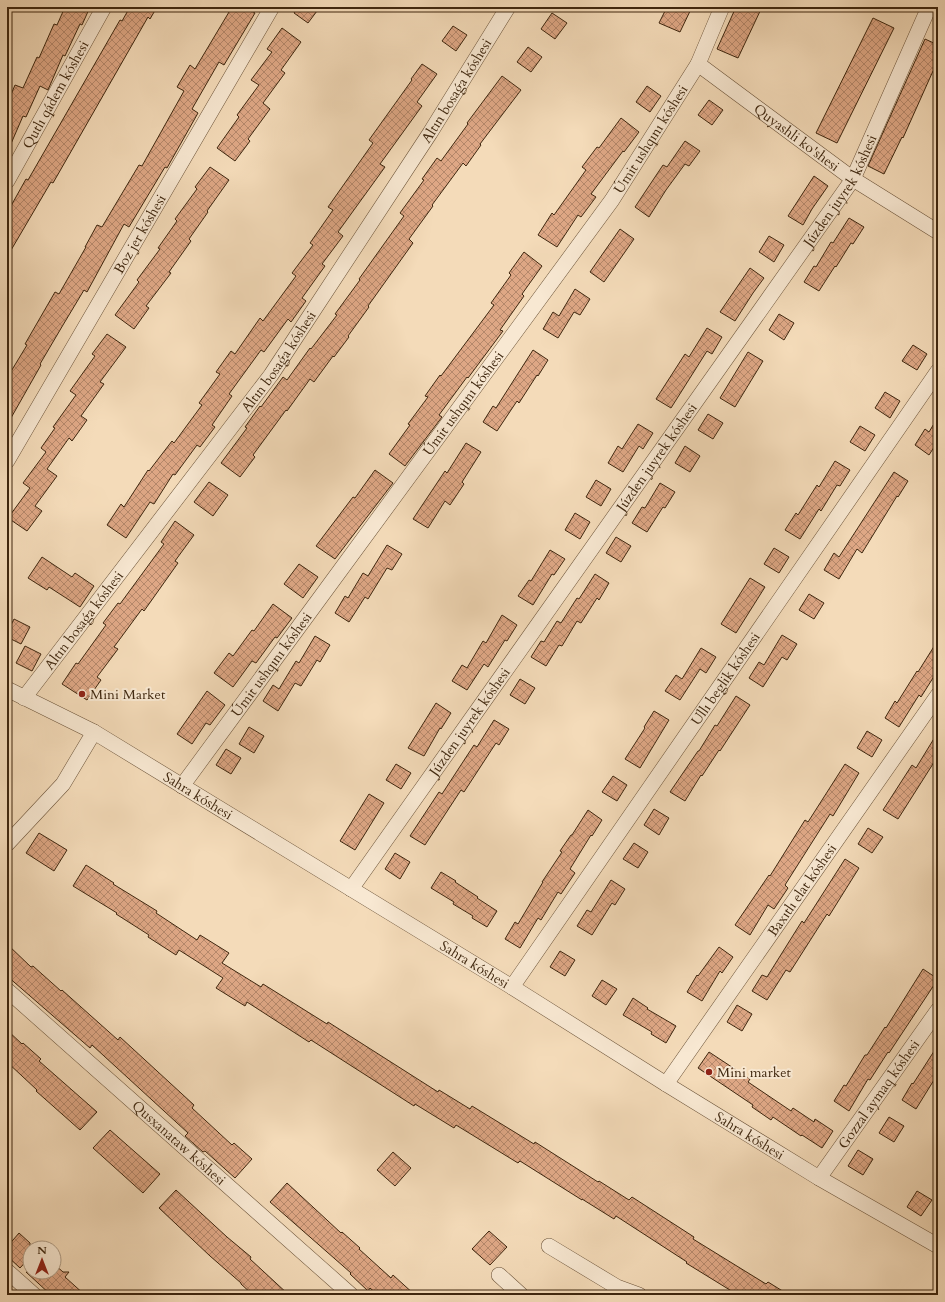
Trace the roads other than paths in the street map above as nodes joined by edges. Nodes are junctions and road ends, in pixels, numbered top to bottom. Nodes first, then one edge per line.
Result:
1 (104, 7) edge
2 (272, 7) edge
3 (508, 7) edge
4 (722, 7) edge
5 (929, 7) edge
6 (698, 64) junction
7 (853, 179) junction
8 (7, 182) edge
9 (938, 232) edge
10 (938, 371) edge
11 (7, 461) edge
12 (7, 689) edge
13 (938, 696) edge
14 (24, 698) junction
15 (94, 732) junction
16 (182, 786) junction
17 (7, 844) edge
18 (351, 889) junction
19 (512, 987) junction
20 (7, 990) edge
21 (938, 1010) edge
22 (666, 1084) junction
23 (819, 1178) junction
24 (549, 1246) dead end
25 (938, 1246) edge
26 (7, 1271) edge
27 (499, 1275) dead end
28 (34, 1295) edge
29 (351, 1295) edge
30 (521, 1295) edge
31 (639, 1295) edge

1 - 8 street, Qutlı qádem kóshesi
2 - 11 street, Boz jer kóshesi
3 - 14 street, Altın bosaǵa kóshesi
4 - 6 street, Úmit ushqını kóshesi
5 - 7 street, Júzden juyrek kóshesi
6 - 7 street, Quyashli ko'shesi
6 - 16 street, Úmit ushqını kóshesi
7 - 9 street, Quyashli ko'shesi
7 - 18 street, Júzden juyrek kóshesi
10 - 19 street, Ullı beglik kóshesi
12 - 14 street, Sahra kóshesi
13 - 22 street, Baxıtlı elat kóshesi
14 - 15 street, Sahra kóshesi
15 - 16 street, Sahra kóshesi
15 - 17 street
16 - 18 street, Sahra kóshesi
18 - 19 street, Sahra kóshesi
19 - 22 street, Sahra kóshesi
20 - 29 street, Qusxanataw kóshesi
21 - 23 street, Gozzal aymaq kóshesi
22 - 23 street, Sahra kóshesi
23 - 25 street, Sahra kóshesi
24 - 31 street
26 - 28 street
27 - 30 street

